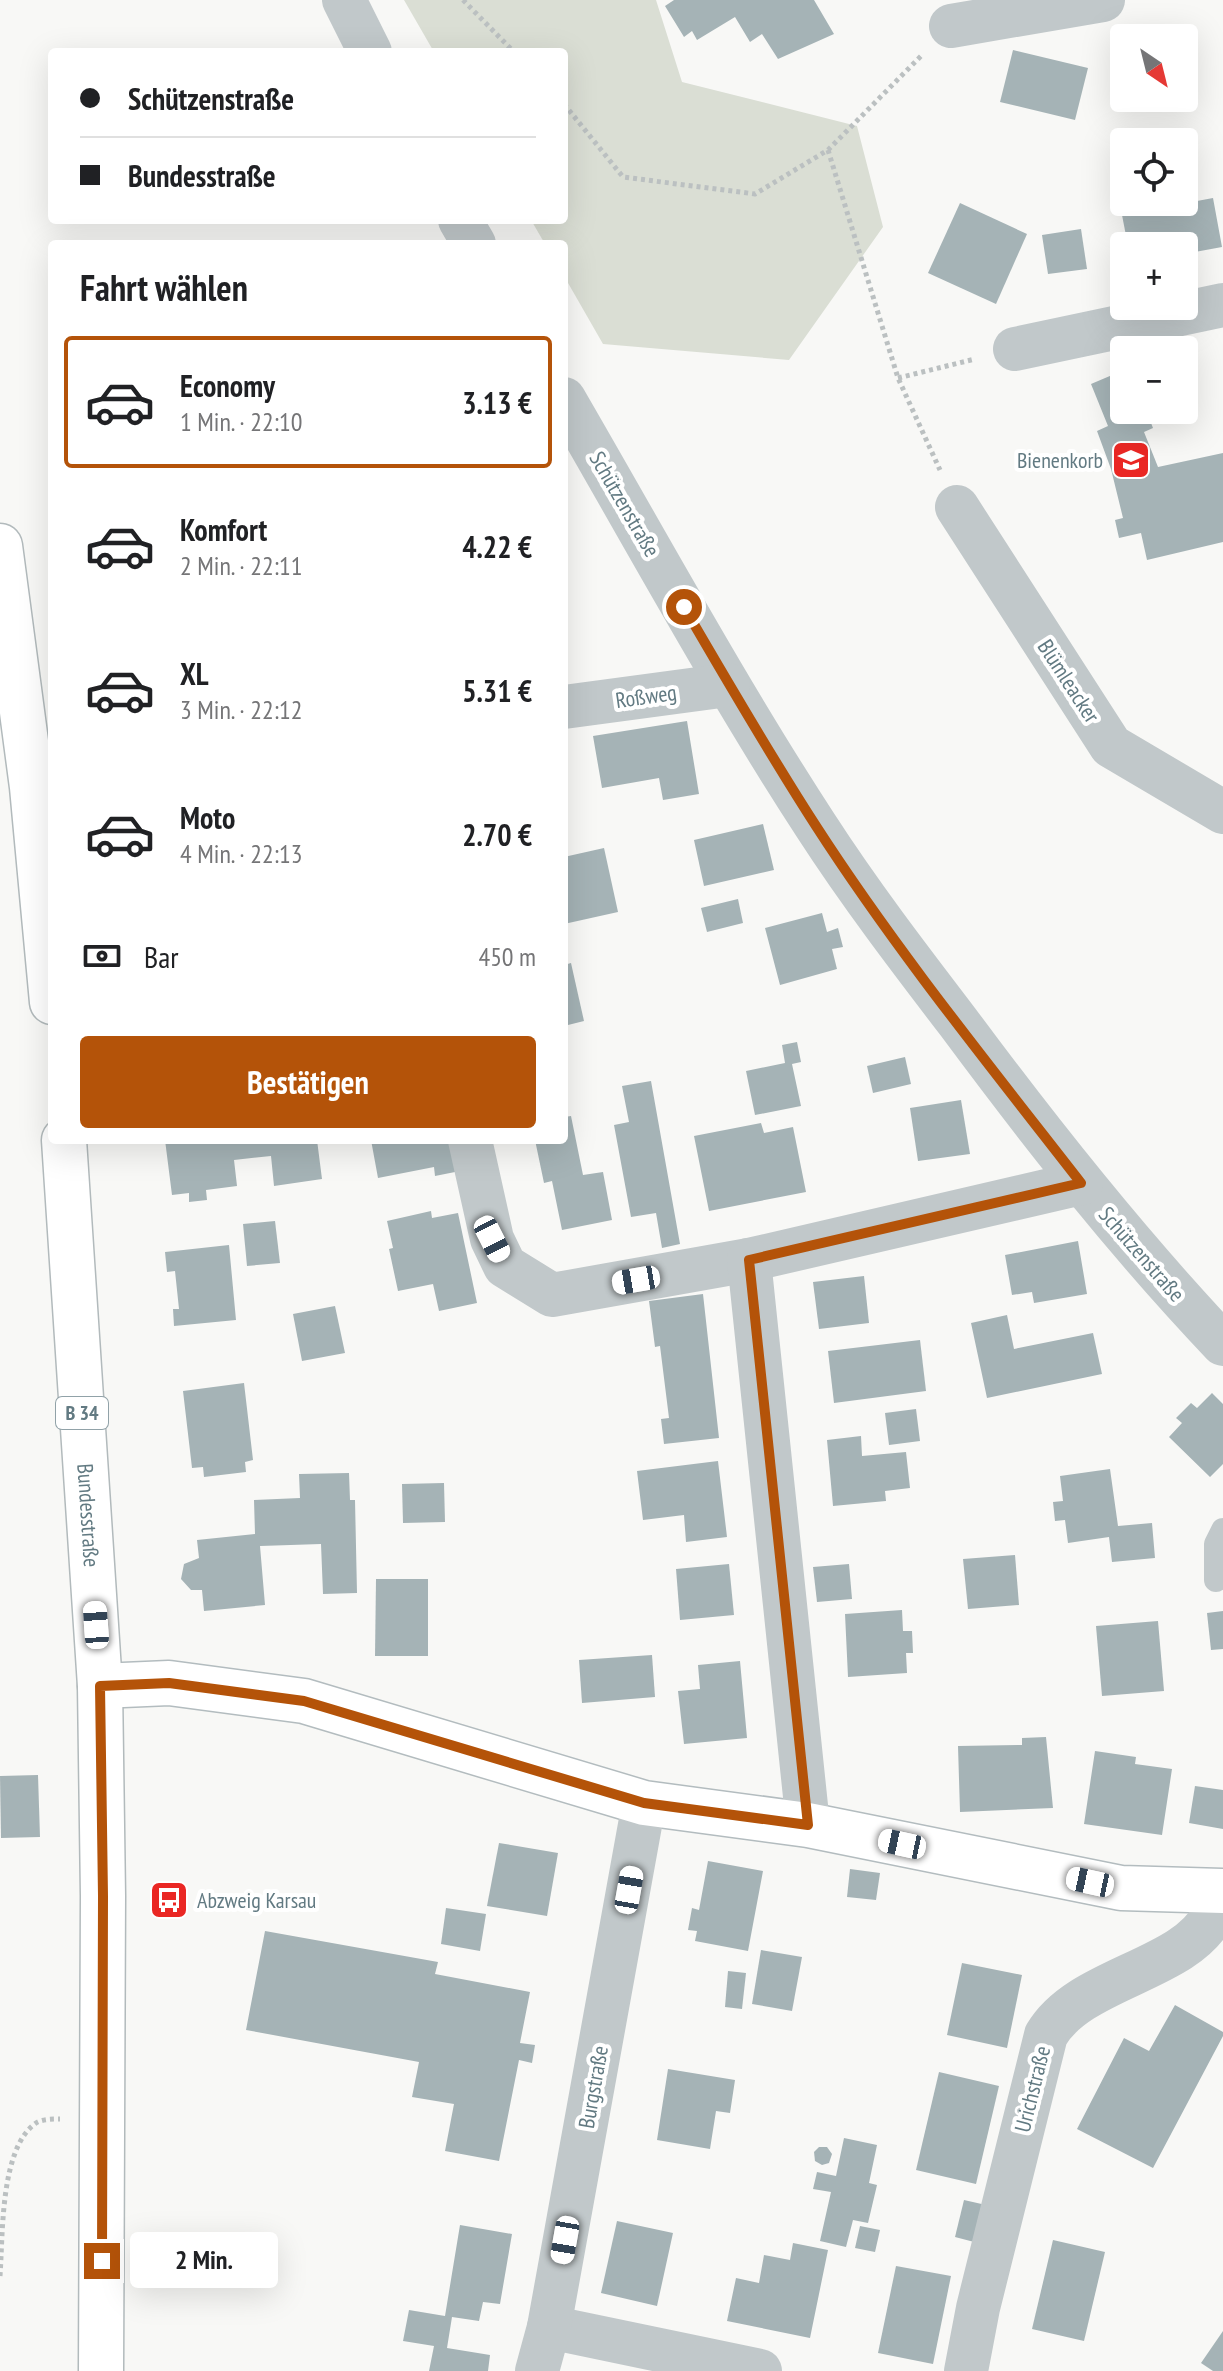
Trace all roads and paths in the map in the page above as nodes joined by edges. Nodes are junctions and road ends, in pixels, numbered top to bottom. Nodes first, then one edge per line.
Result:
1 (344, 0) edge
2 (463, 0) edge
3 (1103, 0) edge
4 (951, 26) joint
5 (368, 48) edge
6 (510, 48) edge
7 (568, 109) edge
8 (828, 150) junction
9 (1223, 305) edge
10 (1015, 349) joint
11 (898, 378) junction
12 (568, 406) edge
13 (957, 507) joint
14 (0, 546) edge
15 (728, 685) junction
16 (568, 706) edge
17 (42, 785) edge
18 (1223, 812) edge
19 (48, 915) edge
20 (64, 1144) edge
21 (471, 1144) edge
22 (1081, 1183) junction
23 (749, 1260) junction
24 (1223, 1344) edge
25 (1223, 1530) edge
26 (1216, 1580) dead end
27 (100, 1686) junction
28 (644, 1803) junction
29 (808, 1825) junction
30 (1220, 1891) edge
31 (101, 2115) junction
32 (0, 2276) edge
33 (549, 2327) junction
34 (101, 2371) edge
35 (537, 2371) edge
36 (760, 2371) edge
37 (966, 2371) edge

1 - 5 street
2 - 6 path
3 - 4 street
4 - 8 path
7 - 8 path
8 - 11 path
9 - 10 street
10 - 11 path
11 - 13 path
12 - 15 street, Schützenstraße
13 - 18 street, Blümleacker
14 - 17 main road
15 - 16 street, Roßweg
15 - 22 street, Schützenstraße
17 - 19 main road
20 - 27 main road, Bundesstraße / B 34
21 - 23 street
22 - 23 street
22 - 24 street, Schützenstraße
23 - 29 street
25 - 26 lane
27 - 28 main road
27 - 31 main road, Bundesstraße / B 34
28 - 29 main road
28 - 33 street, Burgstraße
29 - 30 main road
30 - 37 street, Urichstraße
31 - 32 path
31 - 34 main road, Bundesstraße / B 34
33 - 35 street, Burgstraße
33 - 36 street

